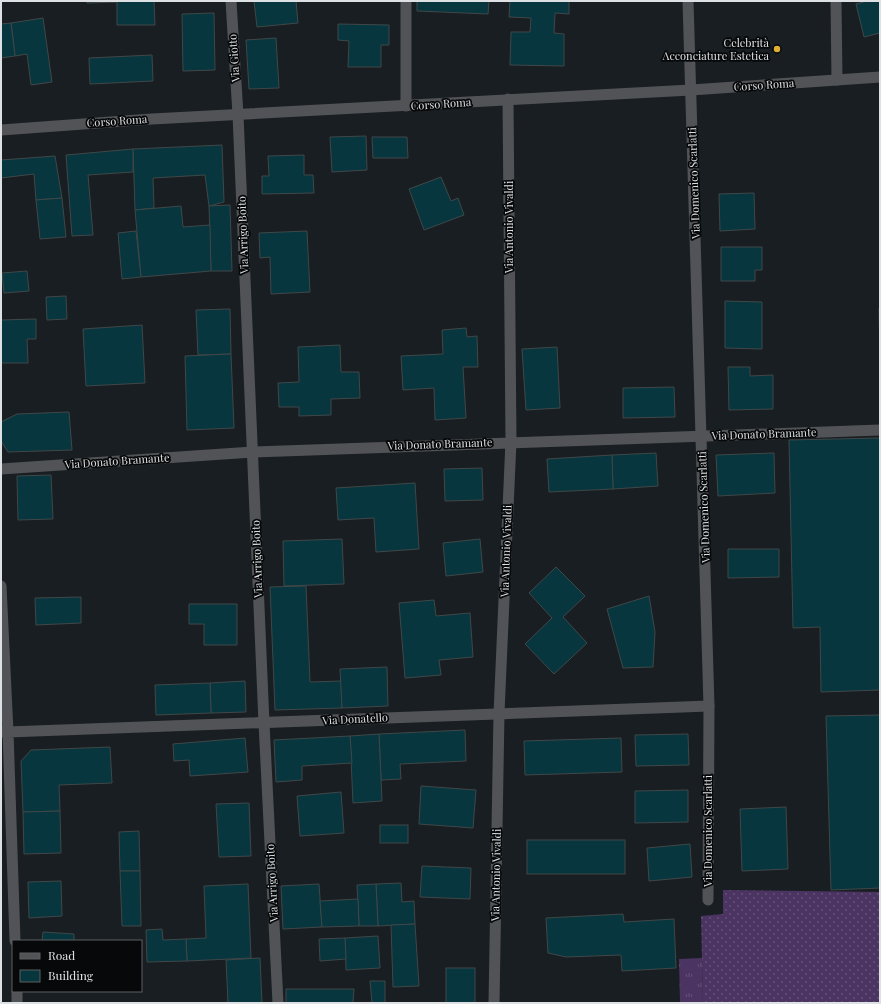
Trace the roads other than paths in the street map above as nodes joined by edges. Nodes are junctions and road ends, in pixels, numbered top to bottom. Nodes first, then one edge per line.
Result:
1 (231, 1) edge
2 (406, 1) edge
3 (688, 1) edge
4 (836, 1) edge
5 (880, 77) edge
6 (837, 80) junction
7 (691, 90) junction
8 (508, 99) junction
9 (406, 106) junction
10 (238, 115) junction
11 (1, 130) edge
12 (880, 430) edge
13 (702, 436) junction
14 (511, 441) junction
15 (252, 452) junction
16 (1, 469) edge
17 (1, 586) edge
18 (709, 706) junction
19 (499, 713) junction
20 (264, 723) junction
21 (4, 732) edge
22 (708, 900) dead end
23 (15, 940) edge
24 (17, 992) edge
25 (18, 1003) edge
26 (278, 1003) edge
27 (494, 1003) edge

1 - 10 street, Via Giotto
2 - 9 street
3 - 7 street, Via Domenico Scarlatti
4 - 6 street
5 - 6 street, Corso Roma
6 - 7 street, Corso Roma
7 - 8 street, Corso Roma
7 - 13 street, Via Domenico Scarlatti
8 - 9 street, Corso Roma
8 - 14 street, Via Antonio Vivaldi
9 - 10 street, Corso Roma
10 - 11 street, Corso Roma
10 - 15 street, Via Arrigo Boito
12 - 13 street, Via Donato Bramante
13 - 14 street, Via Donato Bramante
13 - 18 street, Via Domenico Scarlatti
14 - 15 street, Via Donato Bramante
14 - 19 street, Via Antonio Vivaldi
15 - 16 street, Via Donato Bramante
15 - 20 street, Via Arrigo Boito
17 - 21 street
18 - 19 street, Via Donatello
18 - 22 street, Via Domenico Scarlatti
19 - 20 street, Via Donatello
19 - 27 street, Via Antonio Vivaldi
20 - 21 street, Via Donatello
20 - 26 street, Via Arrigo Boito
21 - 23 street
24 - 25 street

